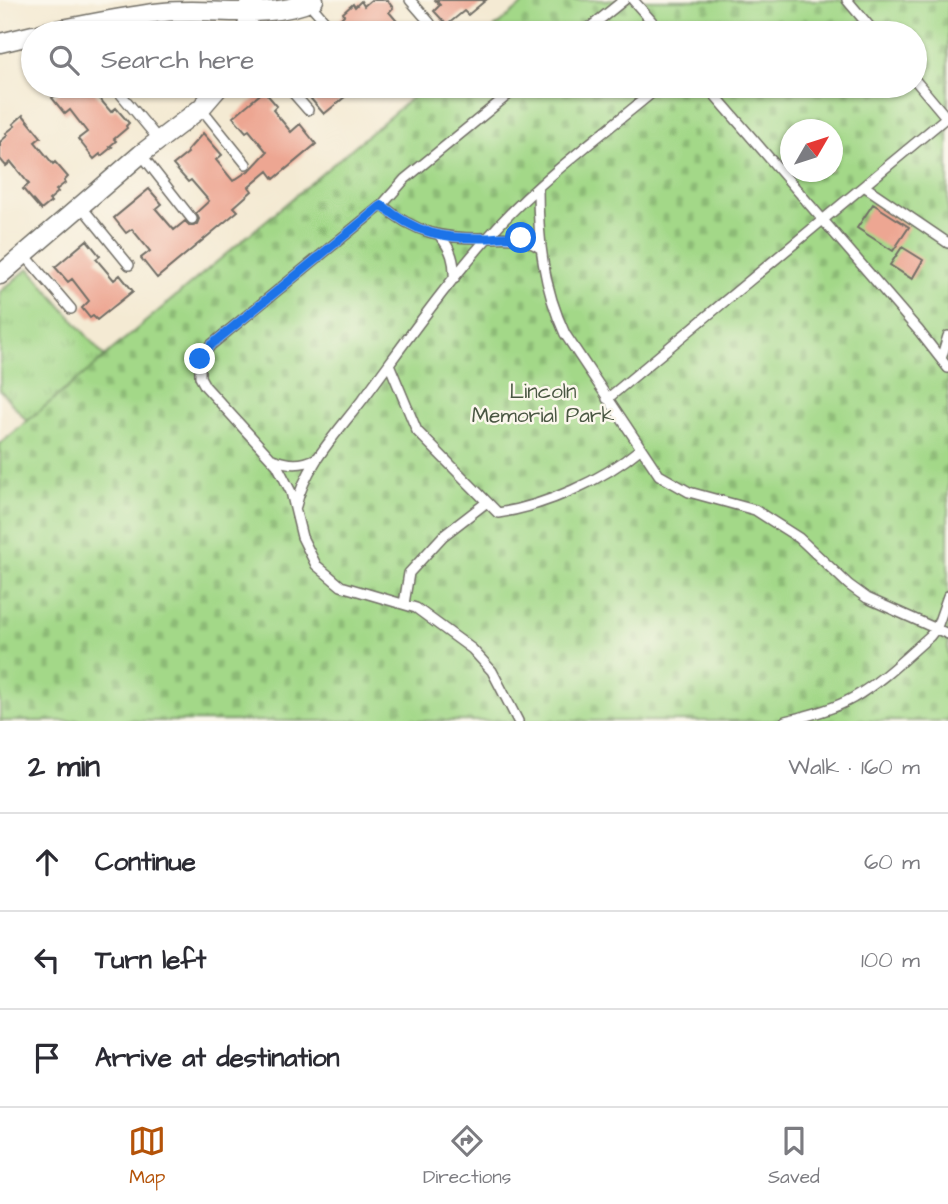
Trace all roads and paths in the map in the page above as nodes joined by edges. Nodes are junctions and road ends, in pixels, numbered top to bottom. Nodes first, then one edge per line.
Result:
1 (410, 0) edge
2 (624, 0) edge
3 (634, 0) edge
4 (847, 0) edge
5 (312, 1) edge
6 (250, 5) edge
7 (164, 6) edge
8 (96, 21) edge
9 (326, 21) edge
10 (428, 21) edge
11 (598, 21) edge
12 (652, 21) edge
13 (865, 21) edge
14 (21, 38) edge
15 (0, 43) edge
16 (927, 94) edge
17 (124, 98) edge
18 (210, 98) edge
19 (298, 98) edge
20 (504, 98) edge
21 (646, 98) edge
22 (717, 98) edge
23 (201, 108) junction
24 (308, 110) dead end
25 (947, 117) edge
26 (159, 140) junction
27 (141, 154) junction
28 (246, 164) dead end
29 (864, 186) junction
30 (538, 188) junction
31 (382, 205) junction
32 (81, 206) junction
33 (192, 219) dead end
34 (823, 220) junction
35 (440, 236) junction
36 (488, 238) junction
37 (948, 243) edge
38 (540, 247) junction
39 (24, 254) junction
40 (130, 265) dead end
41 (0, 275) edge
42 (454, 279) junction
43 (71, 309) dead end
44 (948, 336) edge
45 (941, 359) junction
46 (389, 364) junction
47 (948, 368) edge
48 (607, 400) junction
49 (640, 449) junction
50 (318, 457) junction
51 (271, 458) junction
52 (487, 502) junction
53 (296, 508) junction
54 (948, 596) edge
55 (404, 604) junction
56 (937, 627) junction
57 (948, 634) edge
58 (518, 721) edge
59 (785, 721) edge

1 - 10 lane
2 - 11 lane
3 - 12 lane
4 - 13 lane
5 - 6 street
5 - 9 lane
6 - 7 street
7 - 8 street
14 - 15 street
16 - 25 lane
17 - 26 lane
18 - 23 street
19 - 24 lane
20 - 31 lane
21 - 30 lane
22 - 34 lane
23 - 26 street
23 - 28 lane
25 - 29 lane
26 - 27 street
27 - 32 street
27 - 33 lane
29 - 34 lane
29 - 37 lane
30 - 36 lane
30 - 38 lane
31 - 35 lane
31 - 51 lane
32 - 39 street
32 - 40 lane
34 - 45 lane
34 - 48 lane
35 - 36 lane
35 - 42 lane
36 - 38 lane
36 - 42 lane
38 - 48 lane
39 - 41 street
39 - 43 lane
42 - 46 lane
44 - 45 lane
45 - 47 lane
46 - 50 lane
46 - 52 lane
48 - 49 lane
49 - 52 lane
49 - 56 lane
50 - 51 lane
50 - 53 lane
51 - 53 lane
52 - 55 lane
53 - 55 lane
54 - 56 lane
55 - 58 lane
56 - 57 lane
56 - 59 lane

